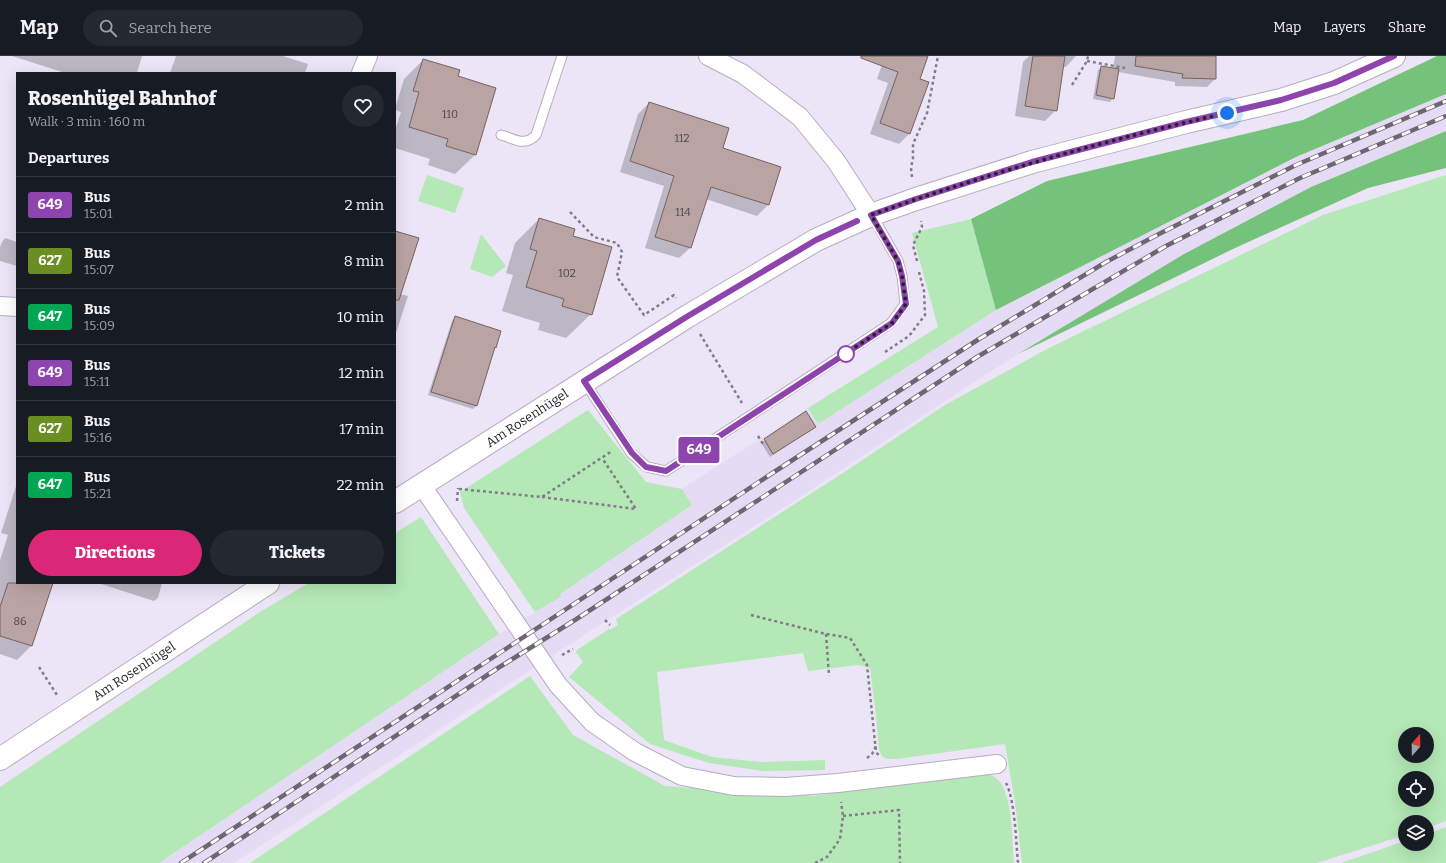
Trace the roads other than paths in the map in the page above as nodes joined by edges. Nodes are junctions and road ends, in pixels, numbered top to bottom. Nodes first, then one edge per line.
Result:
1 (368, 56) edge
2 (562, 56) edge
3 (708, 56) edge
4 (1394, 56) edge
5 (361, 72) edge
6 (501, 135) dead end
7 (871, 215) junction
8 (0, 306) edge
9 (16, 307) edge
10 (584, 381) junction
11 (422, 486) junction
12 (396, 501) edge
13 (266, 584) edge
14 (0, 759) edge
15 (991, 765) road end

1 - 5 street
2 - 6 lane
3 - 7 street
4 - 7 street, Am Rosenhügel
7 - 10 street, Am Rosenhügel
7 - 10 lane
8 - 9 street
10 - 11 street, Am Rosenhügel
11 - 12 street, Am Rosenhügel
11 - 15 street
13 - 14 street, Am Rosenhügel

